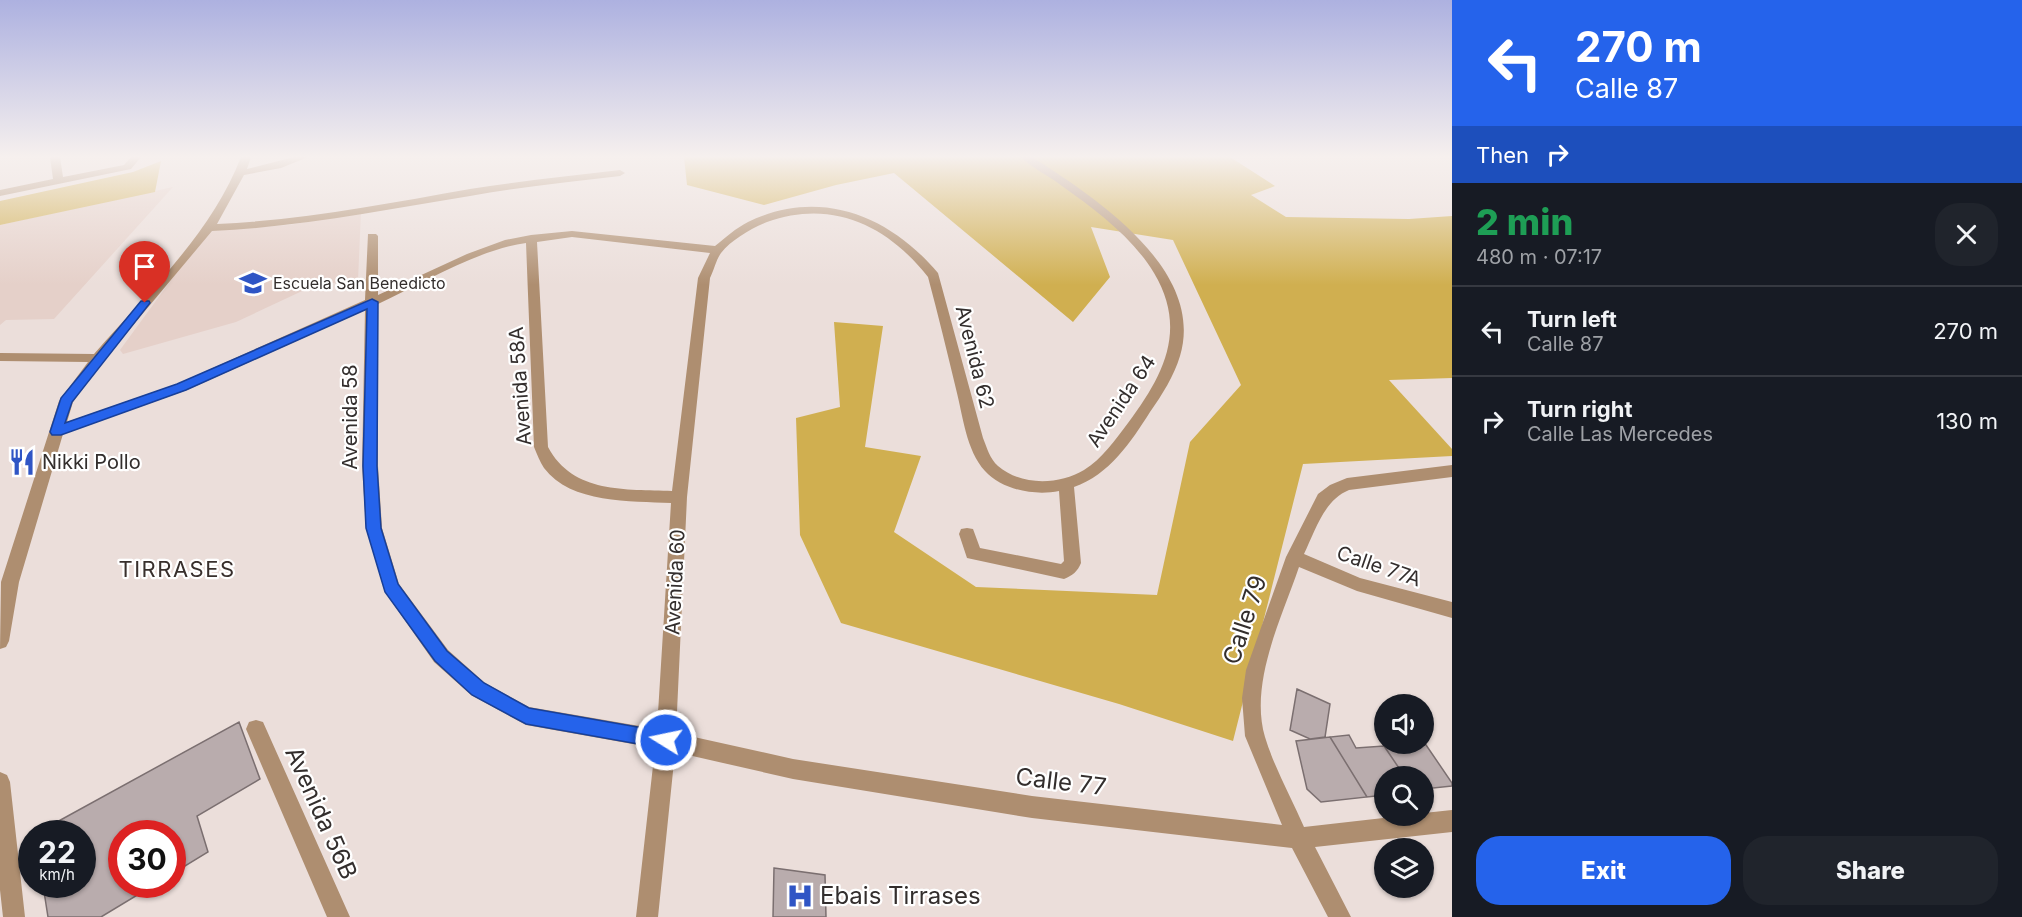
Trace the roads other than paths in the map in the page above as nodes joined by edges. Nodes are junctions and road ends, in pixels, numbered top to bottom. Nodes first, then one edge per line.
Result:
1 (225, 200) edge
2 (429, 200) edge
3 (1086, 200) edge
4 (209, 228) junction
5 (372, 236) dead end
6 (531, 238) junction
7 (717, 250) junction
8 (372, 302) junction
9 (0, 357) edge
10 (98, 358) junction
11 (56, 432) junction
12 (1452, 471) edge
13 (1020, 484) joint
14 (1066, 485) junction
15 (679, 497) junction
16 (967, 534) dead end
17 (1294, 557) junction
18 (1452, 610) edge
19 (0, 641) edge
20 (256, 729) dead end
21 (666, 740) junction
22 (0, 782) edge
23 (1452, 821) edge
24 (1298, 838) junction
25 (14, 917) edge
26 (339, 917) edge
27 (647, 917) edge
28 (1340, 917) edge

1 - 4 street
2 - 4 street
3 - 14 street, Avenida 64
4 - 10 street
5 - 8 street, Avenida 58
6 - 7 street
6 - 8 street
6 - 15 street, Avenida 58A
7 - 13 street, Avenida 62
7 - 15 street, Avenida 60
8 - 11 street
8 - 21 street, Avenida 58
9 - 10 street
10 - 11 street
11 - 19 street
12 - 17 street, Calle 79
13 - 14 street, Avenida 64
14 - 16 street
15 - 21 street, Avenida 60
17 - 18 street, Calle 77A
17 - 24 street, Calle 79
20 - 26 street, Avenida 56B
21 - 24 street, Calle 77
21 - 27 street, Avenida 60
22 - 25 street
23 - 24 street, Calle 77
24 - 28 street, Calle 79

